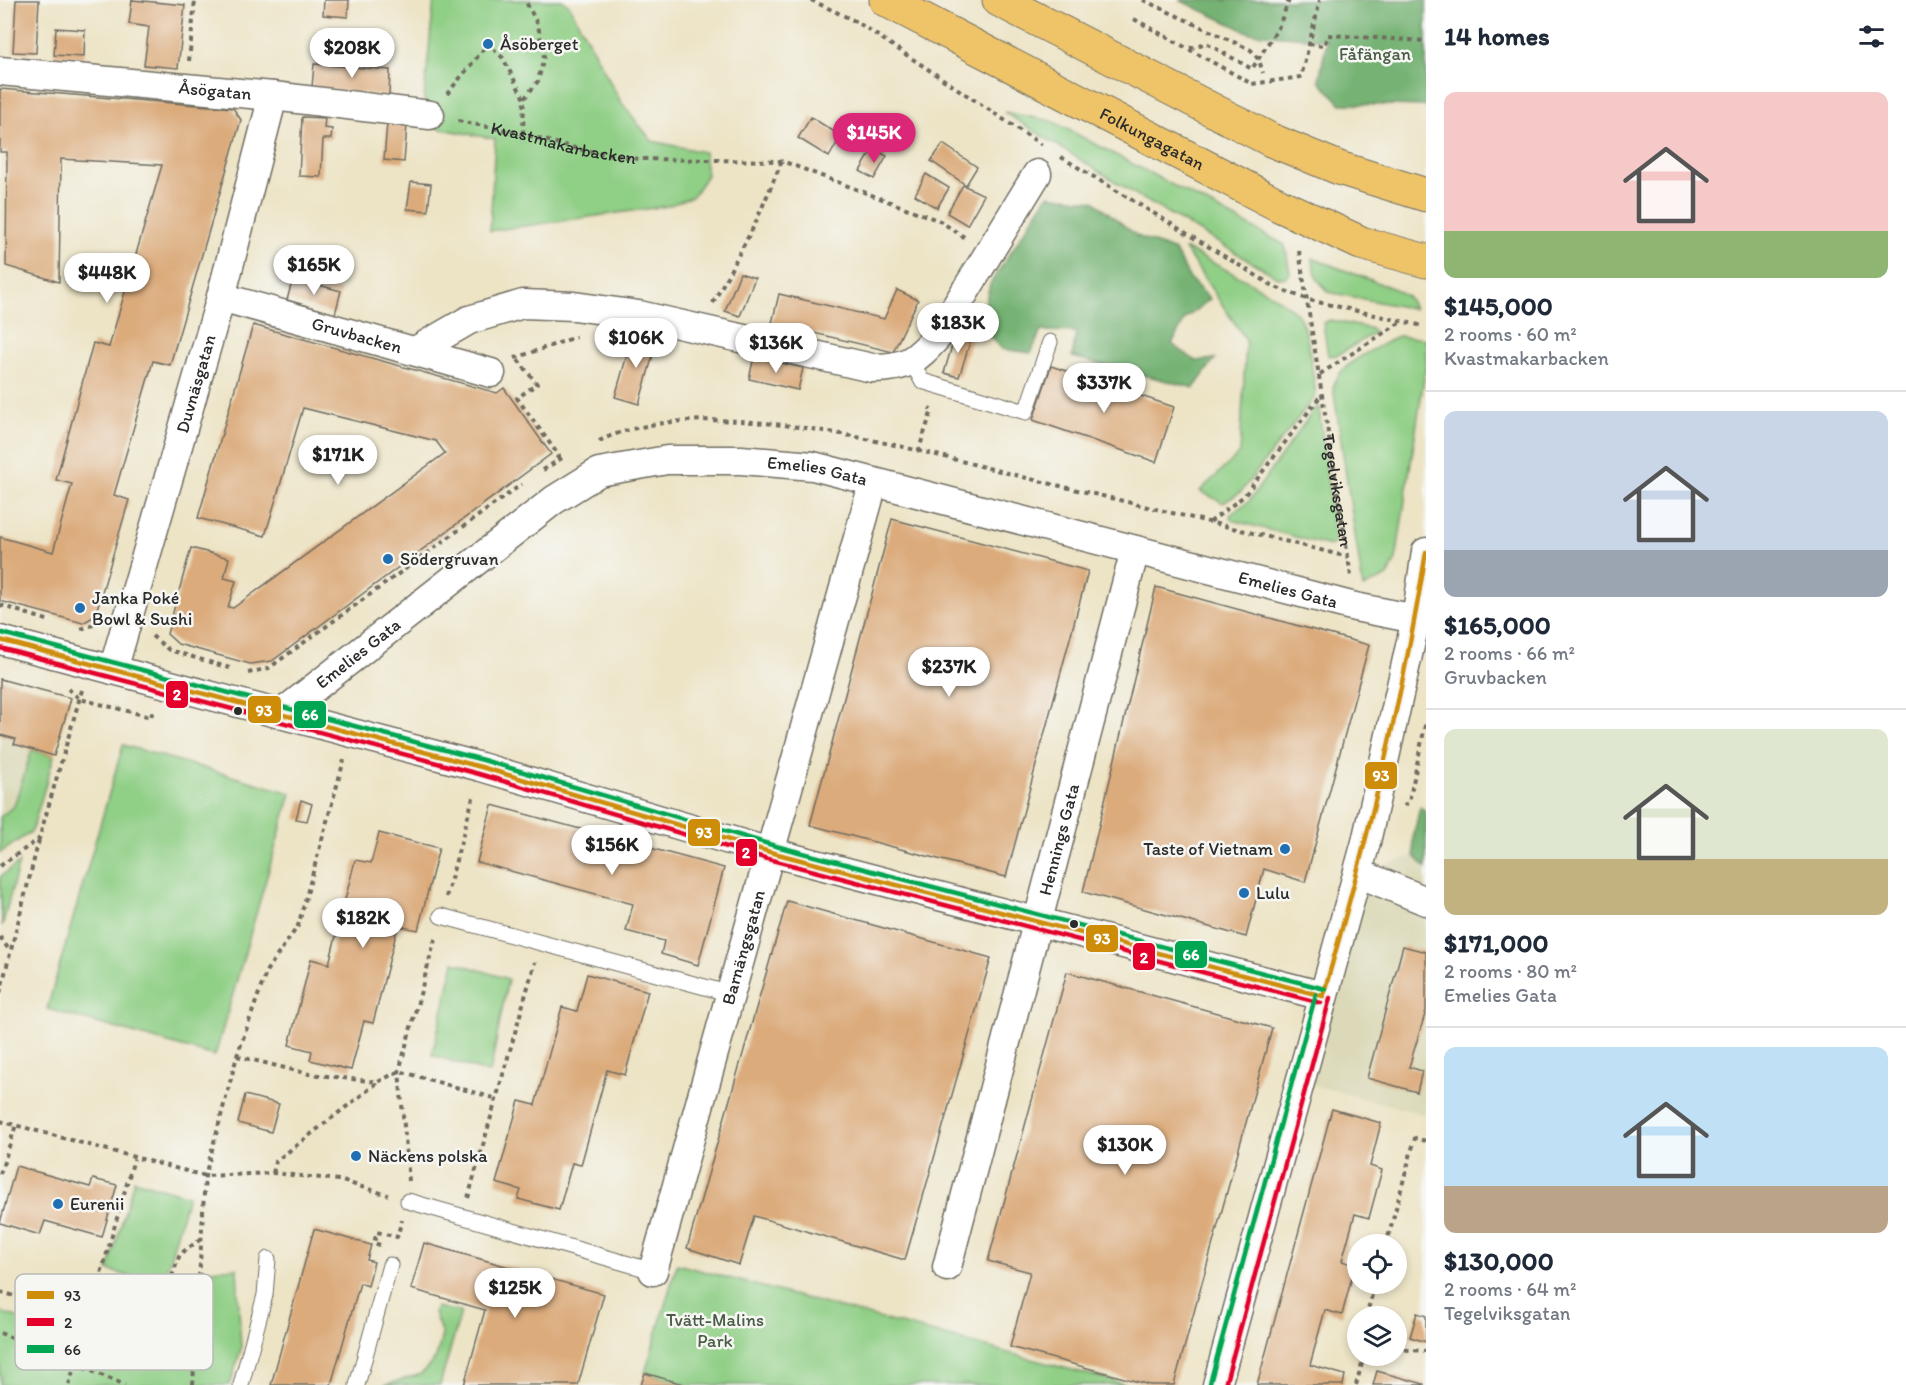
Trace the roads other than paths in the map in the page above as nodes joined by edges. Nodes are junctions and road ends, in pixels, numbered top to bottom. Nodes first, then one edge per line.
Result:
1 (886, 0) edge
2 (999, 0) edge
3 (0, 71) edge
4 (273, 96) junction
5 (430, 115) road end
6 (1037, 174) dead end
7 (1426, 195) edge
8 (1426, 261) edge
9 (221, 297) junction
10 (1050, 342) dead end
11 (417, 350) junction
12 (912, 360) junction
13 (491, 373) dead end
14 (873, 484) junction
15 (1136, 550) junction
16 (1426, 552) edge
17 (1416, 619) junction
18 (0, 640) edge
19 (102, 667) junction
20 (281, 714) junction
21 (770, 852) junction
22 (1358, 873) junction
23 (1426, 901) edge
24 (441, 916) road end
25 (1037, 922) junction
26 (731, 994) junction
27 (1323, 996) junction
28 (408, 1201) road end
29 (268, 1259) dead end
30 (390, 1266) dead end
31 (947, 1267) dead end
32 (652, 1271) joint
33 (241, 1385) edge
34 (357, 1385) edge
35 (1216, 1385) edge

1 - 8 main road, Folkungagatan
2 - 7 main road
3 - 4 street, Åsögatan
4 - 5 street, Åsögatan
4 - 9 street, Duvnäsgatan
6 - 12 street
9 - 11 street, Gruvbacken
9 - 19 street, Duvnäsgatan
10 - 12 lane
11 - 12 street
11 - 13 street, Gruvbacken
14 - 15 street, Emelies Gata
14 - 20 street, Emelies Gata
14 - 21 street, Barnängsgatan
15 - 17 street, Emelies Gata
15 - 25 street, Hennings Gata
16 - 17 street
17 - 22 street
18 - 19 street
19 - 20 street
20 - 21 street
21 - 25 street
21 - 26 street, Barnängsgatan
22 - 23 street
22 - 27 street
24 - 26 lane
25 - 27 street
25 - 31 street, Hennings Gata
26 - 32 street, Barnängsgatan
27 - 35 street
28 - 32 lane
29 - 33 lane
30 - 34 lane

